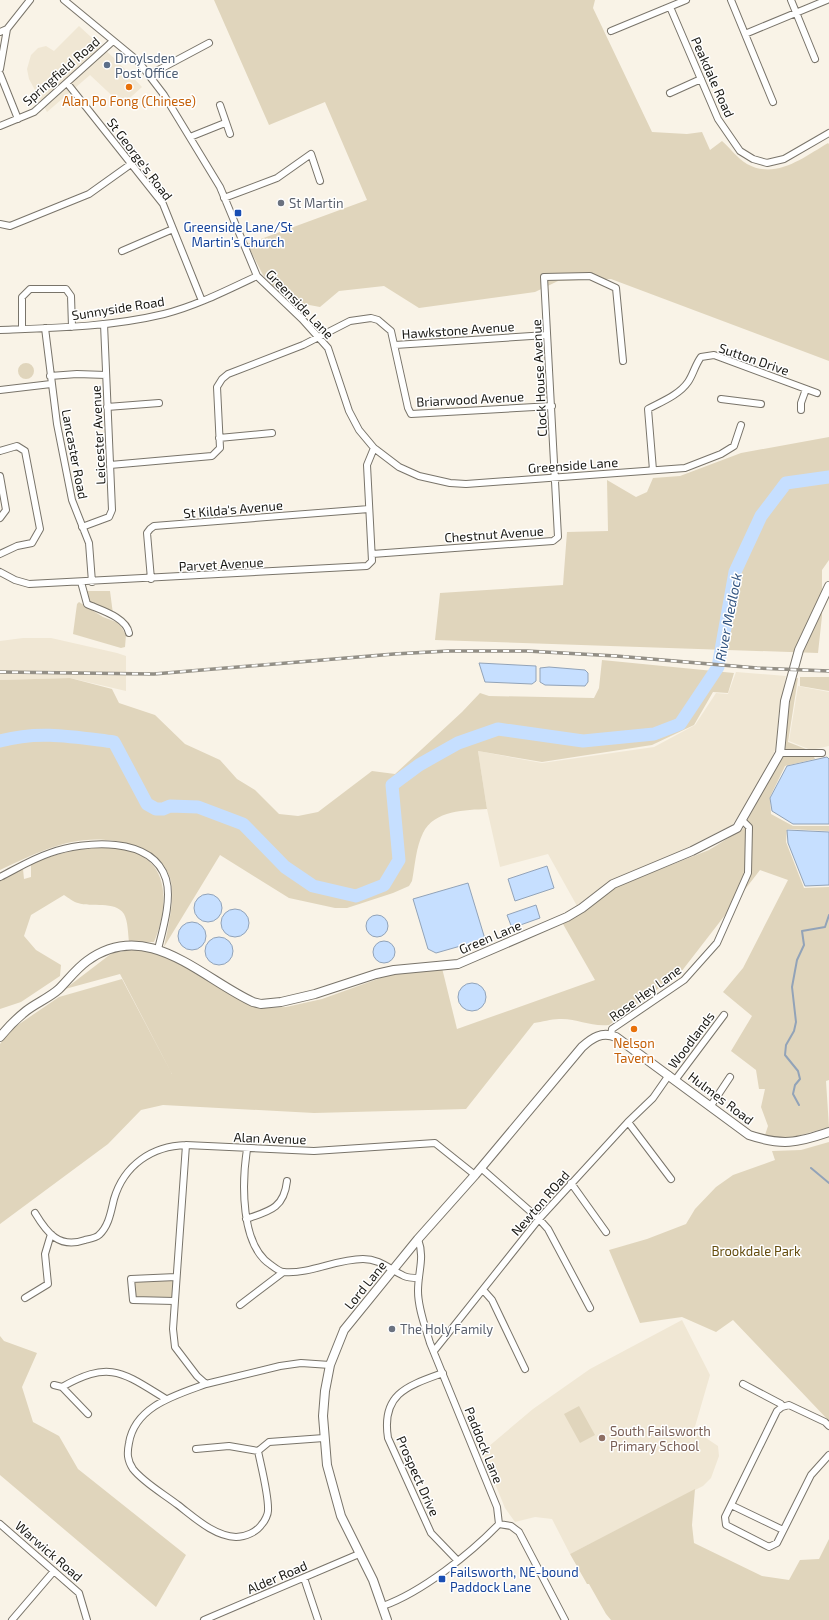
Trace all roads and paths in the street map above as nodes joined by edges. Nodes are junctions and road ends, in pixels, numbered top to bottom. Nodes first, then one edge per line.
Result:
1 (30, 0) edge
2 (64, 0) edge
3 (76, 0) edge
4 (686, 0) edge
5 (731, 0) edge
6 (791, 0) edge
7 (827, 0) edge
8 (71, 5) junction
9 (670, 7) junction
10 (797, 13) junction
11 (7, 29) junction
12 (611, 31) dead end
13 (0, 32) edge
14 (745, 34) junction
15 (113, 40) junction
16 (209, 43) dead end
17 (815, 59) dead end
18 (0, 69) edge
19 (0, 74) edge
20 (149, 75) junction
21 (701, 79) junction
22 (67, 83) junction
23 (670, 93) dead end
24 (773, 102) dead end
25 (220, 105) dead end
26 (18, 119) junction
27 (225, 123) junction
28 (0, 126) edge
29 (829, 133) edge
30 (230, 134) dead end
31 (190, 137) junction
32 (131, 164) junction
33 (320, 181) dead end
34 (224, 198) junction
35 (0, 224) edge
36 (173, 229) junction
37 (122, 251) dead end
38 (256, 276) junction
39 (202, 301) junction
40 (104, 324) junction
41 (72, 327) junction
42 (45, 328) junction
43 (22, 329) junction
44 (0, 330) edge
45 (548, 335) junction
46 (319, 337) junction
47 (395, 345) junction
48 (623, 361) dead end
49 (106, 375) junction
50 (50, 376) junction
51 (51, 384) junction
52 (806, 389) junction
53 (0, 390) edge
54 (817, 392) dead end
55 (721, 400) dead end
56 (159, 403) dead end
57 (761, 404) dead end
58 (552, 406) junction
59 (107, 407) junction
60 (801, 410) dead end
61 (741, 425) dead end
62 (272, 433) dead end
63 (220, 438) junction
64 (374, 448) junction
65 (0, 451) edge
66 (110, 465) junction
67 (653, 470) junction
68 (0, 476) edge
69 (556, 478) junction
70 (369, 509) junction
71 (0, 518) edge
72 (82, 527) junction
73 (0, 554) edge
74 (372, 554) junction
75 (0, 572) edge
76 (151, 579) junction
77 (81, 582) junction
78 (92, 582) junction
79 (829, 586) edge
80 (129, 633) dead end
81 (780, 753) junction
82 (822, 753) dead end
83 (743, 821) junction
84 (0, 877) edge
85 (158, 949) junction
86 (724, 1015) dead end
87 (611, 1034) junction
88 (0, 1037) edge
89 (672, 1077) junction
90 (730, 1077) dead end
91 (710, 1107) junction
92 (628, 1122) junction
93 (829, 1132) edge
94 (186, 1145) junction
95 (247, 1149) junction
96 (481, 1168) junction
97 (475, 1175) junction
98 (671, 1179) dead end
99 (287, 1181) dead end
100 (571, 1183) junction
101 (35, 1213) dead end
102 (246, 1219) junction
103 (539, 1219) junction
104 (606, 1232) dead end
105 (51, 1234) junction
106 (418, 1239) junction
107 (393, 1269) junction
108 (282, 1272) junction
109 (176, 1277) junction
110 (419, 1278) junction
111 (484, 1290) junction
112 (25, 1298) dead end
113 (174, 1301) junction
114 (240, 1305) dead end
115 (590, 1308) dead end
116 (434, 1351) junction
117 (330, 1365) junction
118 (525, 1369) dead end
119 (443, 1373) junction
120 (206, 1384) junction
121 (742, 1384) dead end
122 (54, 1385) dead end
123 (62, 1387) junction
124 (166, 1399) junction
125 (782, 1407) junction
126 (88, 1414) dead end
127 (829, 1426) edge
128 (324, 1438) junction
129 (196, 1449) dead end
130 (258, 1451) junction
131 (829, 1455) edge
132 (731, 1505) junction
133 (499, 1524) junction
134 (1, 1528) edge
135 (783, 1530) junction
136 (359, 1554) junction
137 (457, 1560) junction
138 (54, 1571) junction
139 (304, 1578) junction
140 (383, 1606) junction
141 (12, 1620) edge
142 (87, 1620) edge
143 (204, 1620) edge
144 (318, 1620) edge
145 (387, 1620) edge
146 (565, 1620) edge

1 - 11 street
2 - 8 street, Greenside Lane
3 - 8 street
4 - 9 street
5 - 14 street
6 - 10 street
7 - 10 street
8 - 15 street, Greenside Lane
9 - 12 street
9 - 21 street, Peakdale Road
10 - 14 street
10 - 17 street
11 - 13 street
11 - 18 street
14 - 24 street
15 - 20 street, Greenside Lane
15 - 22 street, Springfield Road
16 - 20 street
19 - 26 street
20 - 31 street, Greenside Lane
21 - 23 street
21 - 29 street, Peakdale Road
22 - 26 street, Springfield Road
22 - 32 street, St George's Road
25 - 27 street
26 - 28 street, Springfield Road
27 - 30 street
27 - 31 street
31 - 34 street, Greenside Lane
32 - 35 street
32 - 36 street, St George's Road
33 - 34 street
34 - 38 street, Greenside Lane
36 - 37 street
36 - 39 street, St George's Road
38 - 39 street, Sunnyside Road
38 - 46 street, Greenside Lane
39 - 40 street, Sunnyside Road
40 - 41 street, Sunnyside Road
40 - 49 street, Leicester Avenue
41 - 42 street, Sunnyside Road
41 - 43 street
42 - 43 street, Sunnyside Road
42 - 50 street, Lancaster Road
43 - 44 street, Sunnyside Road
45 - 47 street, Hawkstone Avenue
45 - 48 street, Clock House Avenue
45 - 58 street, Clock House Avenue
46 - 47 street, Briarwood Avenue
46 - 63 street, Briarwood Avenue
46 - 64 street, Greenside Lane
47 - 58 street, Briarwood Avenue
49 - 50 street
49 - 59 street, Leicester Avenue
50 - 51 street, Lancaster Road
51 - 53 street
51 - 72 street, Lancaster Road
52 - 54 street, Sutton Drive
52 - 60 street
52 - 67 street, Sutton Drive
55 - 57 street
56 - 59 street
58 - 69 street, Clock House Avenue
59 - 66 street, Leicester Avenue
61 - 67 street, Greenside Lane
62 - 63 street
63 - 66 street
64 - 69 street, Greenside Lane
64 - 70 street
65 - 73 street
66 - 72 street, Leicester Avenue
67 - 69 street, Greenside Lane
68 - 71 street
69 - 74 street, Chestnut Avenue
70 - 74 street
70 - 76 street, St Kilda's Avenue
72 - 78 street, Lancaster Road
74 - 76 street, Parvet Avenue
75 - 77 street, Parvet Avenue
76 - 78 street, Parvet Avenue
77 - 78 street, Parvet Avenue
77 - 80 street
79 - 81 street
81 - 82 street
81 - 83 street, Green Lane
83 - 85 street, Green Lane
83 - 87 street, Rose Hey Lane
84 - 85 street
85 - 88 street, Green Lane
86 - 89 street, Woodlands
87 - 89 street, Hulmes Road
87 - 96 street, Lord Lane
89 - 91 street, Hulmes Road
89 - 92 street, Newton ROad
90 - 91 street
91 - 93 street, Hulmes Road
92 - 98 street
92 - 100 street, Newton ROad
94 - 95 street, Alan Avenue
94 - 105 street, Alan Avenue
94 - 109 street
95 - 97 street, Alan Avenue
95 - 102 street
96 - 97 street, Lord Lane
96 - 103 street
97 - 106 street, Lord Lane
99 - 102 street
100 - 103 street, Newton ROad
100 - 104 street
101 - 105 street
102 - 108 street
103 - 111 street, Newton ROad
103 - 115 street
105 - 112 street
106 - 107 street, Lord Lane
106 - 110 street, Paddock Lane
107 - 108 street
107 - 110 street
107 - 117 street, Lord Lane
108 - 114 street
109 - 113 street
109 - 113 street
110 - 116 street, Paddock Lane
111 - 116 street, Newton ROad
111 - 118 street
113 - 120 street
116 - 119 street, Paddock Lane
117 - 120 street
117 - 128 street, Lord Lane
119 - 133 street, Paddock Lane
119 - 137 street, Prospect Drive
120 - 124 street
121 - 125 street
122 - 123 street
123 - 124 street
123 - 126 street
124 - 130 street
125 - 127 street
125 - 132 street
128 - 130 street
128 - 136 street, Lord Lane
129 - 130 street
131 - 135 street
132 - 135 street
132 - 135 street
133 - 137 street
133 - 146 street
134 - 138 street, Warwick Road
136 - 139 street, Alder Road
136 - 140 street, Lord Lane
137 - 140 street
138 - 141 street
138 - 142 street, Warwick Road
139 - 143 street, Alder Road
139 - 144 street
140 - 145 street, Lord Lane

